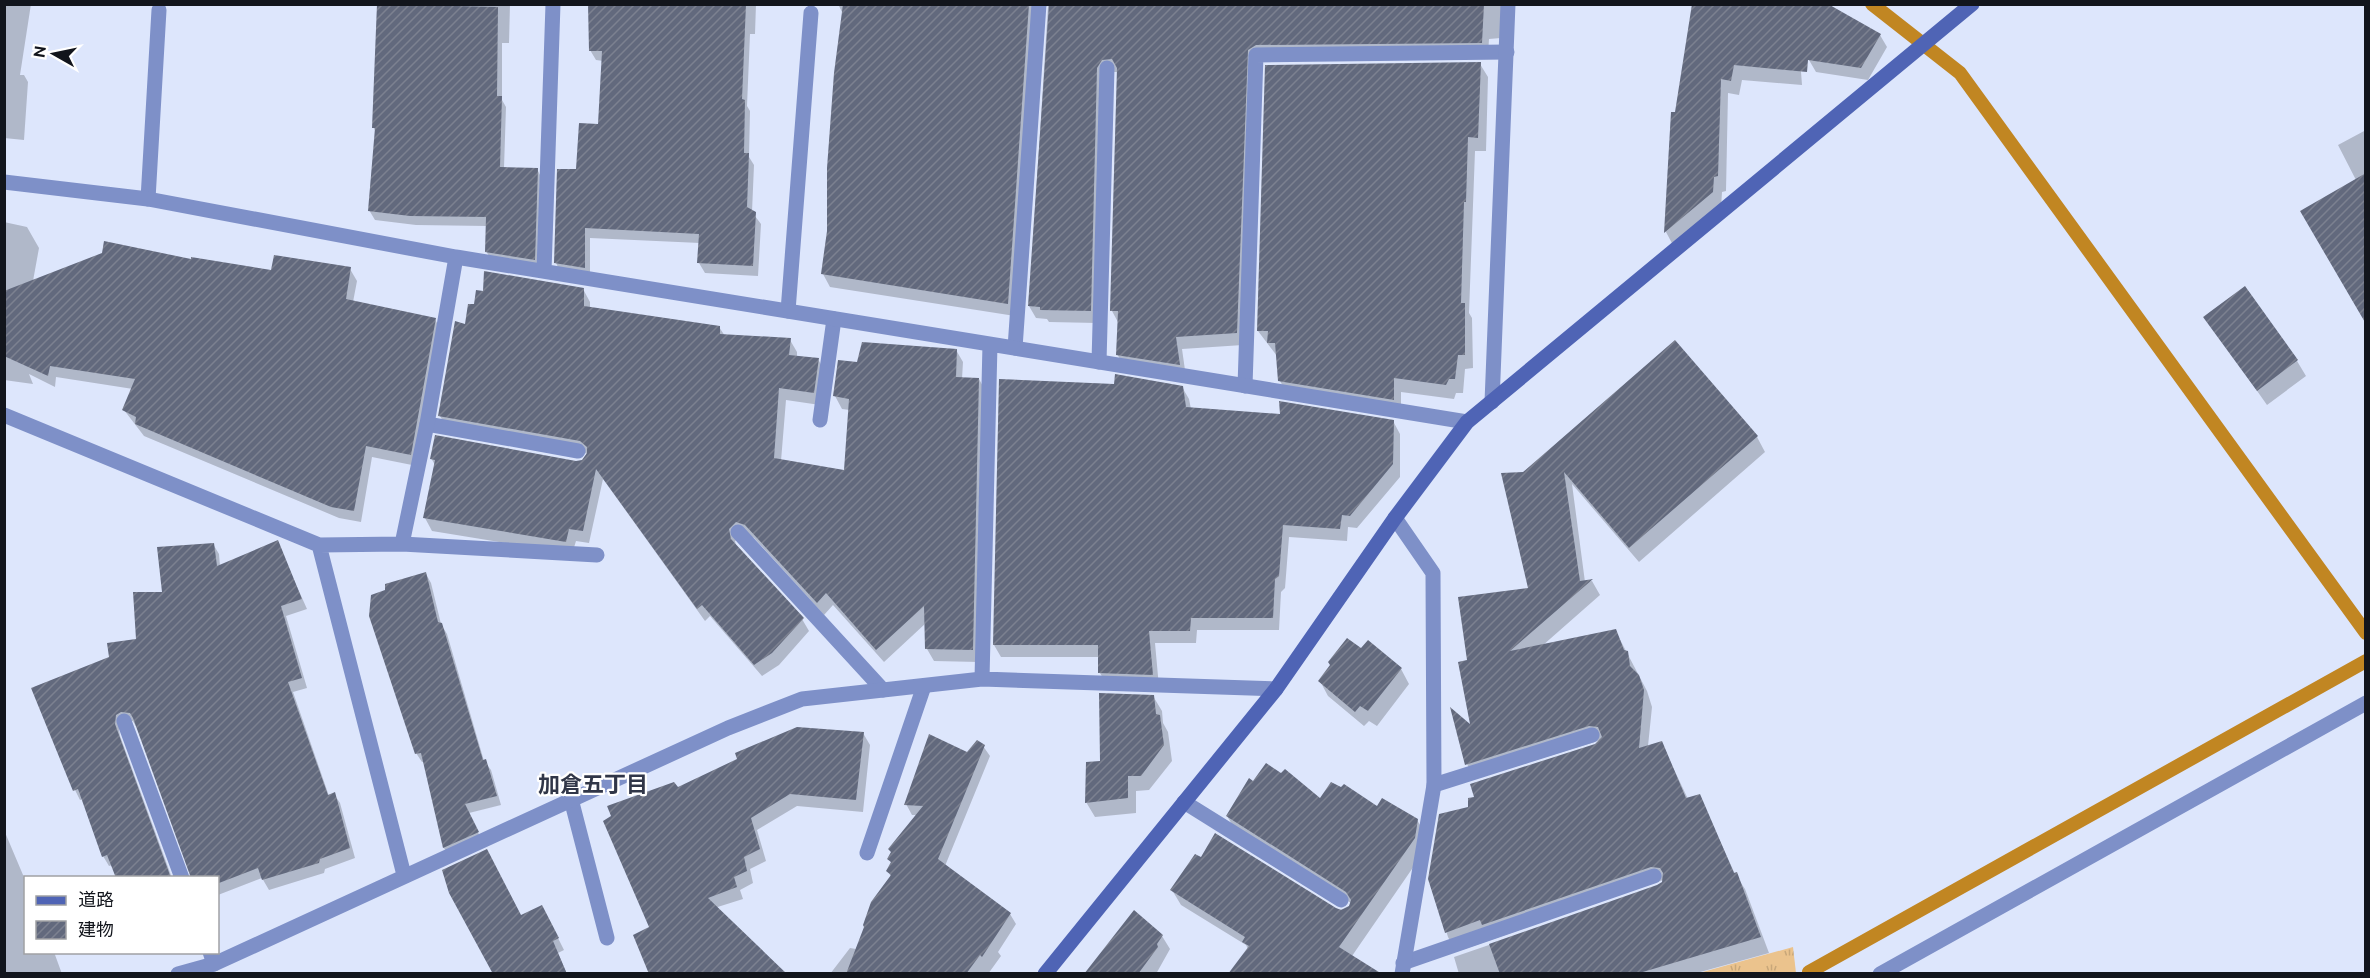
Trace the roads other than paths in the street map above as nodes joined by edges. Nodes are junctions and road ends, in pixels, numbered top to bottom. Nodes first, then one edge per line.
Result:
1 (553, 4) edge
2 (1039, 4) edge
3 (1508, 4) edge
4 (1972, 4) edge
5 (159, 10) dead end
6 (811, 13) dead end
7 (1507, 52) junction
8 (1107, 68) dead end
9 (4, 182) edge
10 (148, 199) junction
11 (456, 257) junction
12 (544, 271) junction
13 (788, 311) junction
14 (834, 319) junction
15 (990, 344) junction
16 (1015, 348) junction
17 (1099, 362) junction
18 (1245, 386) junction
19 (1492, 402) junction
20 (4, 415) edge
21 (820, 420) dead end
22 (1467, 422) junction
23 (427, 424) junction
24 (578, 451) dead end
25 (1395, 518) junction
26 (738, 532) dead end
27 (402, 544) junction
28 (319, 545) junction
29 (597, 555) dead end
30 (982, 679) junction
31 (924, 686) junction
32 (1276, 689) junction
33 (883, 690) junction
34 (2366, 703) edge
35 (124, 721) dead end
36 (1592, 735) dead end
37 (1434, 785) junction
38 (571, 799) junction
39 (1184, 802) junction
40 (867, 853) dead end
41 (404, 875) junction
42 (181, 876) edge
43 (1654, 876) dead end
44 (1341, 900) dead end
45 (607, 938) dead end
46 (212, 958) edge
47 (1403, 968) edge
48 (178, 974) edge
49 (1045, 974) edge
50 (1880, 974) edge

1 - 12 street
2 - 16 street
3 - 7 street
4 - 19 street
5 - 10 street
6 - 13 street
7 - 18 street
7 - 19 street
8 - 17 street
9 - 10 street
10 - 11 street
11 - 12 street
11 - 23 street
12 - 13 street
13 - 14 street
14 - 15 street
14 - 21 street
15 - 16 street
15 - 30 street
16 - 17 street
17 - 18 street
18 - 22 street
19 - 22 street
20 - 28 street
22 - 25 street
23 - 24 street
23 - 27 street
25 - 32 street
25 - 37 street
26 - 33 street
27 - 28 street
27 - 29 street
28 - 41 street
30 - 31 street
30 - 32 street
31 - 33 street
31 - 40 street
32 - 39 street
33 - 38 street
34 - 50 street
35 - 42 street
36 - 37 street
37 - 47 street
38 - 41 street
38 - 45 street
39 - 44 street
39 - 49 street
41 - 46 street
43 - 47 street
46 - 48 street

